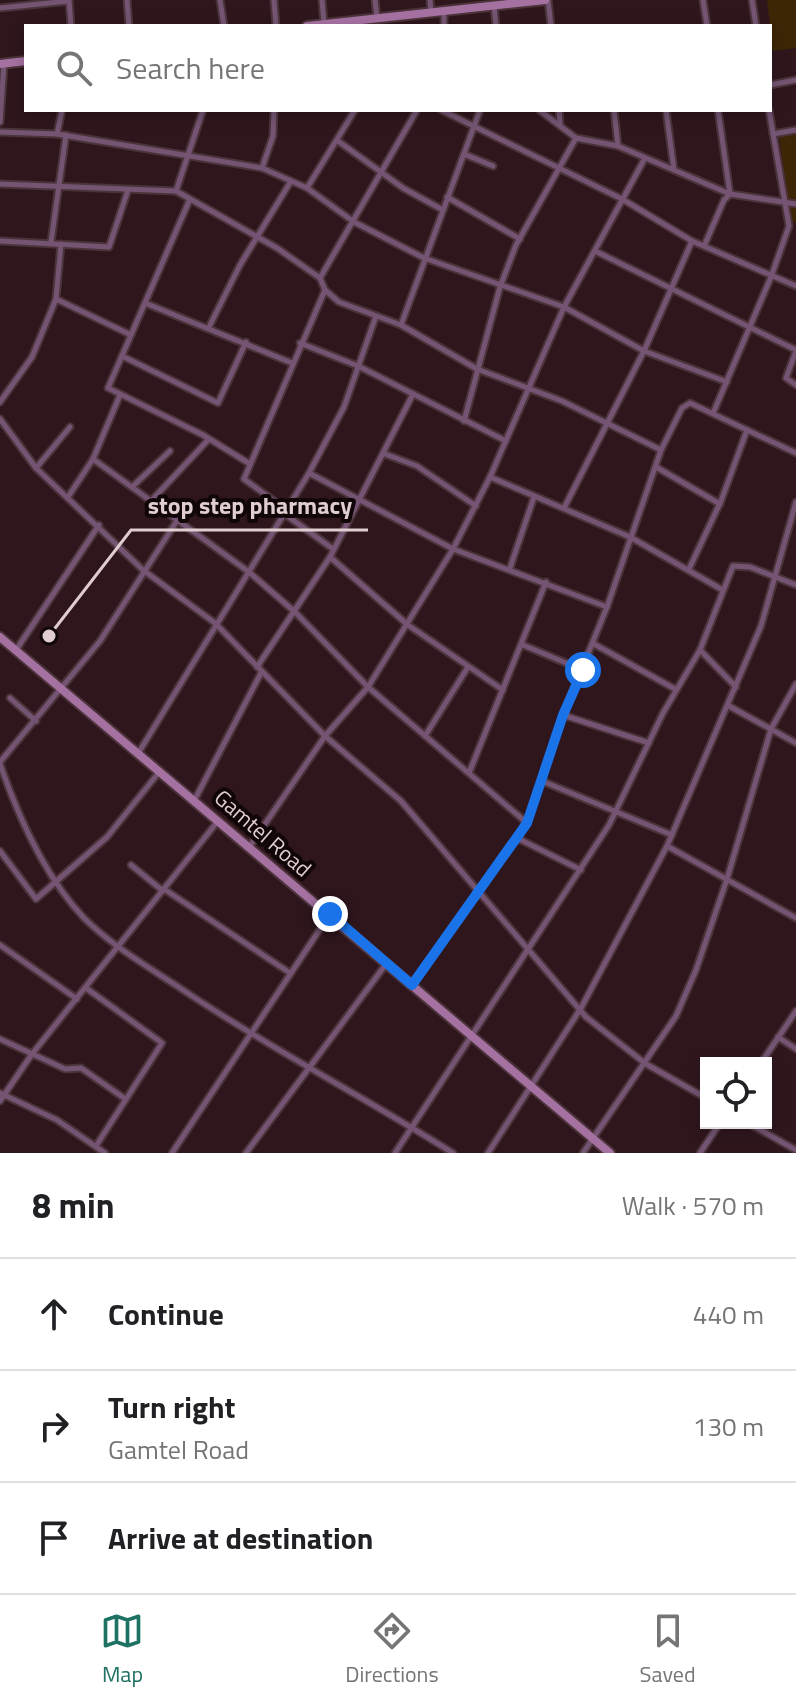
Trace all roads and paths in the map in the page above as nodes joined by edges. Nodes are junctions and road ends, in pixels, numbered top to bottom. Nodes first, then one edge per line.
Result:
1 (127, 0) edge
2 (220, 0) edge
3 (274, 0) edge
4 (322, 0) edge
5 (375, 0) edge
6 (430, 0) edge
7 (547, 0) edge
8 (703, 0) edge
9 (752, 0) edge
10 (69, 1) edge
11 (494, 6) junction
12 (0, 8) edge
13 (444, 11) junction
14 (431, 13) junction
15 (380, 21) edge
16 (324, 23) junction
17 (71, 24) edge
18 (129, 24) edge
19 (224, 24) edge
20 (276, 24) edge
21 (318, 24) edge
22 (444, 24) edge
23 (496, 24) edge
24 (551, 24) edge
25 (707, 24) edge
26 (756, 24) edge
27 (24, 61) edge
28 (2, 64) edge
29 (796, 80) edge
30 (772, 85) edge
31 (62, 112) edge
32 (202, 112) edge
33 (274, 112) edge
34 (354, 112) edge
35 (416, 112) edge
36 (445, 112) edge
37 (479, 112) edge
38 (542, 112) edge
39 (559, 112) edge
40 (614, 112) edge
41 (666, 112) edge
42 (718, 112) edge
43 (769, 112) edge
44 (0, 122) edge
45 (561, 124) junction
46 (474, 126) junction
47 (796, 130) edge
48 (0, 132) edge
49 (57, 134) junction
50 (773, 134) junction
51 (66, 135) junction
52 (576, 138) junction
53 (338, 141) junction
54 (618, 146) junction
55 (464, 154) junction
56 (191, 156) junction
57 (645, 158) junction
58 (493, 166) dead end
59 (561, 167) junction
60 (262, 168) junction
61 (674, 170) junction
62 (382, 174) junction
63 (291, 181) junction
64 (0, 184) edge
65 (59, 185) junction
66 (307, 188) junction
67 (128, 189) junction
68 (176, 191) junction
69 (730, 194) junction
70 (447, 197) junction
71 (190, 199) junction
72 (622, 199) junction
73 (796, 204) edge
74 (788, 205) junction
75 (441, 209) junction
76 (354, 222) junction
77 (257, 238) junction
78 (520, 239) junction
79 (0, 241) edge
80 (692, 241) junction
81 (51, 242) junction
82 (61, 244) junction
83 (705, 244) junction
84 (595, 251) junction
85 (424, 258) junction
86 (771, 277) junction
87 (320, 278) junction
88 (796, 286) edge
89 (500, 287) junction
90 (672, 288) junction
91 (325, 290) junction
92 (56, 299) junction
93 (145, 302) junction
94 (564, 307) junction
95 (376, 316) junction
96 (401, 325) junction
97 (750, 325) junction
98 (209, 327) junction
99 (131, 335) junction
100 (246, 342) junction
101 (300, 343) junction
102 (796, 350) edge
103 (644, 351) junction
104 (122, 356) junction
105 (292, 363) junction
106 (358, 366) junction
107 (477, 369) junction
108 (727, 382) junction
109 (796, 385) edge
110 (529, 387) junction
111 (413, 394) junction
112 (121, 395) junction
113 (0, 402) edge
114 (714, 411) junction
115 (0, 419) edge
116 (464, 421) junction
117 (606, 424) junction
118 (70, 427) dead end
119 (747, 430) junction
120 (209, 439) junction
121 (506, 441) junction
122 (661, 450) junction
123 (170, 451) dead end
124 (796, 453) edge
125 (385, 454) junction
126 (93, 459) junction
127 (250, 464) junction
128 (656, 467) junction
129 (36, 468) junction
130 (309, 473) junction
131 (490, 477) junction
132 (132, 487) junction
133 (534, 496) junction
134 (68, 497) junction
135 (151, 501) junction
136 (359, 501) junction
137 (796, 502) edge
138 (720, 504) junction
139 (476, 506) junction
140 (564, 508) junction
141 (287, 513) junction
142 (178, 519) junction
143 (99, 525) junction
144 (630, 537) junction
145 (787, 537) junction
146 (796, 541) edge
147 (333, 549) junction
148 (453, 549) junction
149 (330, 557) junction
150 (510, 568) junction
151 (689, 569) junction
152 (143, 570) junction
153 (249, 572) junction
154 (775, 576) junction
155 (546, 582) junction
156 (796, 585) edge
157 (721, 589) junction
158 (607, 607) junction
159 (295, 612) junction
160 (215, 623) junction
161 (408, 625) junction
162 (0, 637) edge
163 (594, 644) junction
164 (523, 645) junction
165 (16, 650) junction
166 (700, 650) junction
167 (257, 667) junction
168 (468, 667) junction
169 (583, 670) junction
170 (261, 673) junction
171 (796, 684) edge
172 (368, 687) junction
173 (736, 687) junction
174 (675, 689) junction
175 (63, 690) junction
176 (503, 690) junction
177 (10, 698) dead end
178 (729, 706) junction
179 (563, 715) junction
180 (36, 721) junction
181 (771, 729) junction
182 (325, 736) junction
183 (425, 736) junction
184 (649, 743) junction
185 (796, 743) edge
186 (139, 752) junction
187 (0, 763) edge
188 (160, 770) junction
189 (469, 773) junction
190 (542, 781) junction
191 (195, 799) junction
192 (615, 811) junction
193 (219, 820) junction
194 (527, 823) junction
195 (672, 835) junction
196 (517, 838) junction
197 (250, 846) junction
198 (667, 846) junction
199 (0, 851) edge
200 (131, 865) dead end
201 (581, 870) junction
202 (727, 879) junction
203 (56, 881) junction
204 (164, 890) junction
205 (479, 893) junction
206 (330, 914) junction
207 (796, 918) edge
208 (0, 945) edge
209 (119, 947) junction
210 (529, 948) junction
211 (387, 963) junction
212 (290, 973) junction
213 (412, 985) junction
214 (86, 988) junction
215 (77, 999) junction
216 (581, 1008) junction
217 (796, 1011) edge
218 (251, 1032) junction
219 (472, 1036) junction
220 (778, 1037) junction
221 (0, 1039) edge
222 (796, 1049) edge
223 (32, 1054) junction
224 (765, 1057) edge
225 (646, 1064) junction
226 (309, 1067) junction
227 (532, 1087) junction
228 (700, 1095) edge
229 (1, 1096) edge
230 (124, 1098) junction
231 (411, 1127) junction
232 (716, 1129) edge
233 (759, 1129) edge
234 (593, 1138) junction
235 (96, 1146) junction
236 (796, 1150) edge
237 (175, 1152) edge
238 (105, 1153) edge
239 (246, 1153) edge
240 (395, 1153) edge
241 (453, 1153) edge
242 (488, 1153) edge
243 (583, 1153) edge
244 (610, 1153) edge
245 (700, 1153) edge

1 - 18 street
2 - 19 street
3 - 20 street
4 - 16 street
5 - 15 street
6 - 14 street
7 - 11 street
7 - 24 street
8 - 25 street
9 - 26 street
10 - 12 street
10 - 17 street
11 - 13 street
11 - 23 street
13 - 14 street
13 - 22 street
14 - 15 street
15 - 16 street
16 - 21 street
27 - 28 street
28 - 44 street
29 - 30 street
31 - 49 street
32 - 56 street
33 - 60 street
34 - 53 street
35 - 62 street
36 - 46 street
37 - 46 street
38 - 45 street
39 - 45 street
40 - 54 street
41 - 61 street
42 - 69 street
43 - 50 street
45 - 52 street
46 - 55 street
46 - 59 street
47 - 50 street
48 - 49 street
49 - 51 street
50 - 74 street
51 - 56 street
51 - 65 street
52 - 54 street
52 - 59 street
53 - 62 street
53 - 66 street
54 - 57 street
55 - 58 street
55 - 70 street
56 - 60 street
56 - 68 street
57 - 61 street
57 - 72 street
59 - 72 street
59 - 78 street
60 - 63 street
61 - 69 street
62 - 75 street
62 - 76 street
63 - 66 street
63 - 77 street
64 - 65 street
65 - 67 street
65 - 81 street
66 - 76 street
67 - 68 street
67 - 82 street
68 - 71 street
69 - 74 street
69 - 83 street
70 - 75 street
70 - 78 street
71 - 77 street
71 - 93 street
72 - 80 street
72 - 84 street
73 - 74 street
74 - 86 street
75 - 85 street
76 - 85 street
76 - 87 street
77 - 87 street
77 - 98 street
78 - 89 street
79 - 81 street
80 - 83 street
80 - 90 street
81 - 82 street
82 - 92 street
83 - 86 street
84 - 90 street
84 - 94 street
85 - 89 street
85 - 96 street
86 - 88 street
86 - 97 street
87 - 91 street
89 - 94 street
89 - 107 street
90 - 97 street
90 - 103 street
91 - 95 street
91 - 101 street
92 - 99 street
92 - 113 street
93 - 98 street
93 - 99 street
94 - 103 street
94 - 110 street
95 - 96 street
95 - 106 street
96 - 107 street
97 - 102 street
97 - 108 street
98 - 100 street
99 - 104 street
100 - 104 street
100 - 105 street
101 - 105 street
101 - 106 street
102 - 109 street
103 - 108 street
103 - 117 street
104 - 112 street
105 - 127 street
106 - 111 street
106 - 130 street
107 - 110 street
107 - 116 street
108 - 114 street
110 - 117 street
110 - 121 street
111 - 116 street
111 - 125 street
112 - 120 street
112 - 126 street
114 - 119 street
114 - 122 street
115 - 129 street
116 - 121 street
117 - 122 street
117 - 140 street
118 - 129 street
119 - 124 street
119 - 138 street
120 - 127 street
120 - 135 street
121 - 131 street
122 - 128 street
123 - 132 street
125 - 136 street
125 - 139 street
126 - 132 street
126 - 134 street
127 - 141 street
128 - 138 street
128 - 144 street
129 - 134 street
130 - 136 street
130 - 141 street
131 - 133 street
131 - 139 street
132 - 135 street
133 - 140 street
133 - 150 street
134 - 143 street
135 - 142 street
136 - 147 street
136 - 148 street
137 - 145 street
138 - 151 street
139 - 148 street
140 - 144 street
141 - 147 street
141 - 153 street
142 - 152 street
142 - 153 street
143 - 152 street
143 - 165 street
144 - 151 street
144 - 158 street
145 - 146 street
145 - 154 street
147 - 149 street
148 - 150 street
148 - 161 street
149 - 159 street
149 - 161 street
150 - 155 street
151 - 157 street
152 - 160 street
152 - 175 street
153 - 159 street
153 - 160 street
154 - 156 street
154 - 157 street
154 - 173 street
155 - 158 street
155 - 164 street
157 - 166 street
158 - 163 street
159 - 167 street
159 - 172 street
160 - 167 street
160 - 186 street
161 - 168 street
161 - 172 street
162 - 165 street, Gamtel Road
163 - 169 street
163 - 174 street
164 - 169 street
164 - 176 street
165 - 175 street, Gamtel Road
166 - 173 street
166 - 174 street
167 - 170 street
168 - 176 street
168 - 183 street
169 - 179 street
170 - 182 street
170 - 191 street
171 - 181 street
172 - 182 street
172 - 183 street
173 - 178 street
174 - 184 street
175 - 180 street
175 - 186 street, Gamtel Road
176 - 189 street
177 - 180 street
178 - 181 street
178 - 195 street
179 - 184 street
179 - 190 street
180 - 187 street
181 - 185 street
181 - 202 street
182 - 197 street
182 - 205 street
183 - 189 street
184 - 192 street
186 - 188 street, Gamtel Road
187 - 203 street
188 - 191 street, Gamtel Road
188 - 203 street
189 - 194 street
190 - 192 street
190 - 194 street
191 - 193 street, Gamtel Road
192 - 195 street
192 - 201 street
193 - 197 street, Gamtel Road
193 - 204 street
194 - 196 street
195 - 198 street
196 - 201 street
196 - 205 street
197 - 206 street, Gamtel Road
198 - 202 street
198 - 216 street
199 - 203 street
200 - 204 street
201 - 210 street
202 - 207 street
202 - 225 street
203 - 209 street
204 - 209 street
204 - 212 street
205 - 210 street
205 - 213 street
206 - 211 street, Gamtel Road
206 - 212 street
208 - 215 street
209 - 214 street
209 - 218 street
210 - 216 street
210 - 219 street
211 - 213 street, Gamtel Road
211 - 226 street
212 - 218 street
213 - 219 street, Gamtel Road
214 - 215 street
214 - 230 street
215 - 223 street
216 - 225 street
216 - 227 street
217 - 220 street
218 - 226 street
218 - 237 street
219 - 227 street, Gamtel Road
219 - 231 street
220 - 222 street
220 - 224 street
221 - 223 street
223 - 229 street
223 - 230 street
225 - 228 street
225 - 234 street
226 - 231 street
226 - 239 street
227 - 234 street, Gamtel Road
227 - 242 street
229 - 235 street
230 - 235 street
231 - 240 street
231 - 241 street
232 - 245 street
233 - 236 street
234 - 243 street
234 - 244 street, Gamtel Road
235 - 238 street

